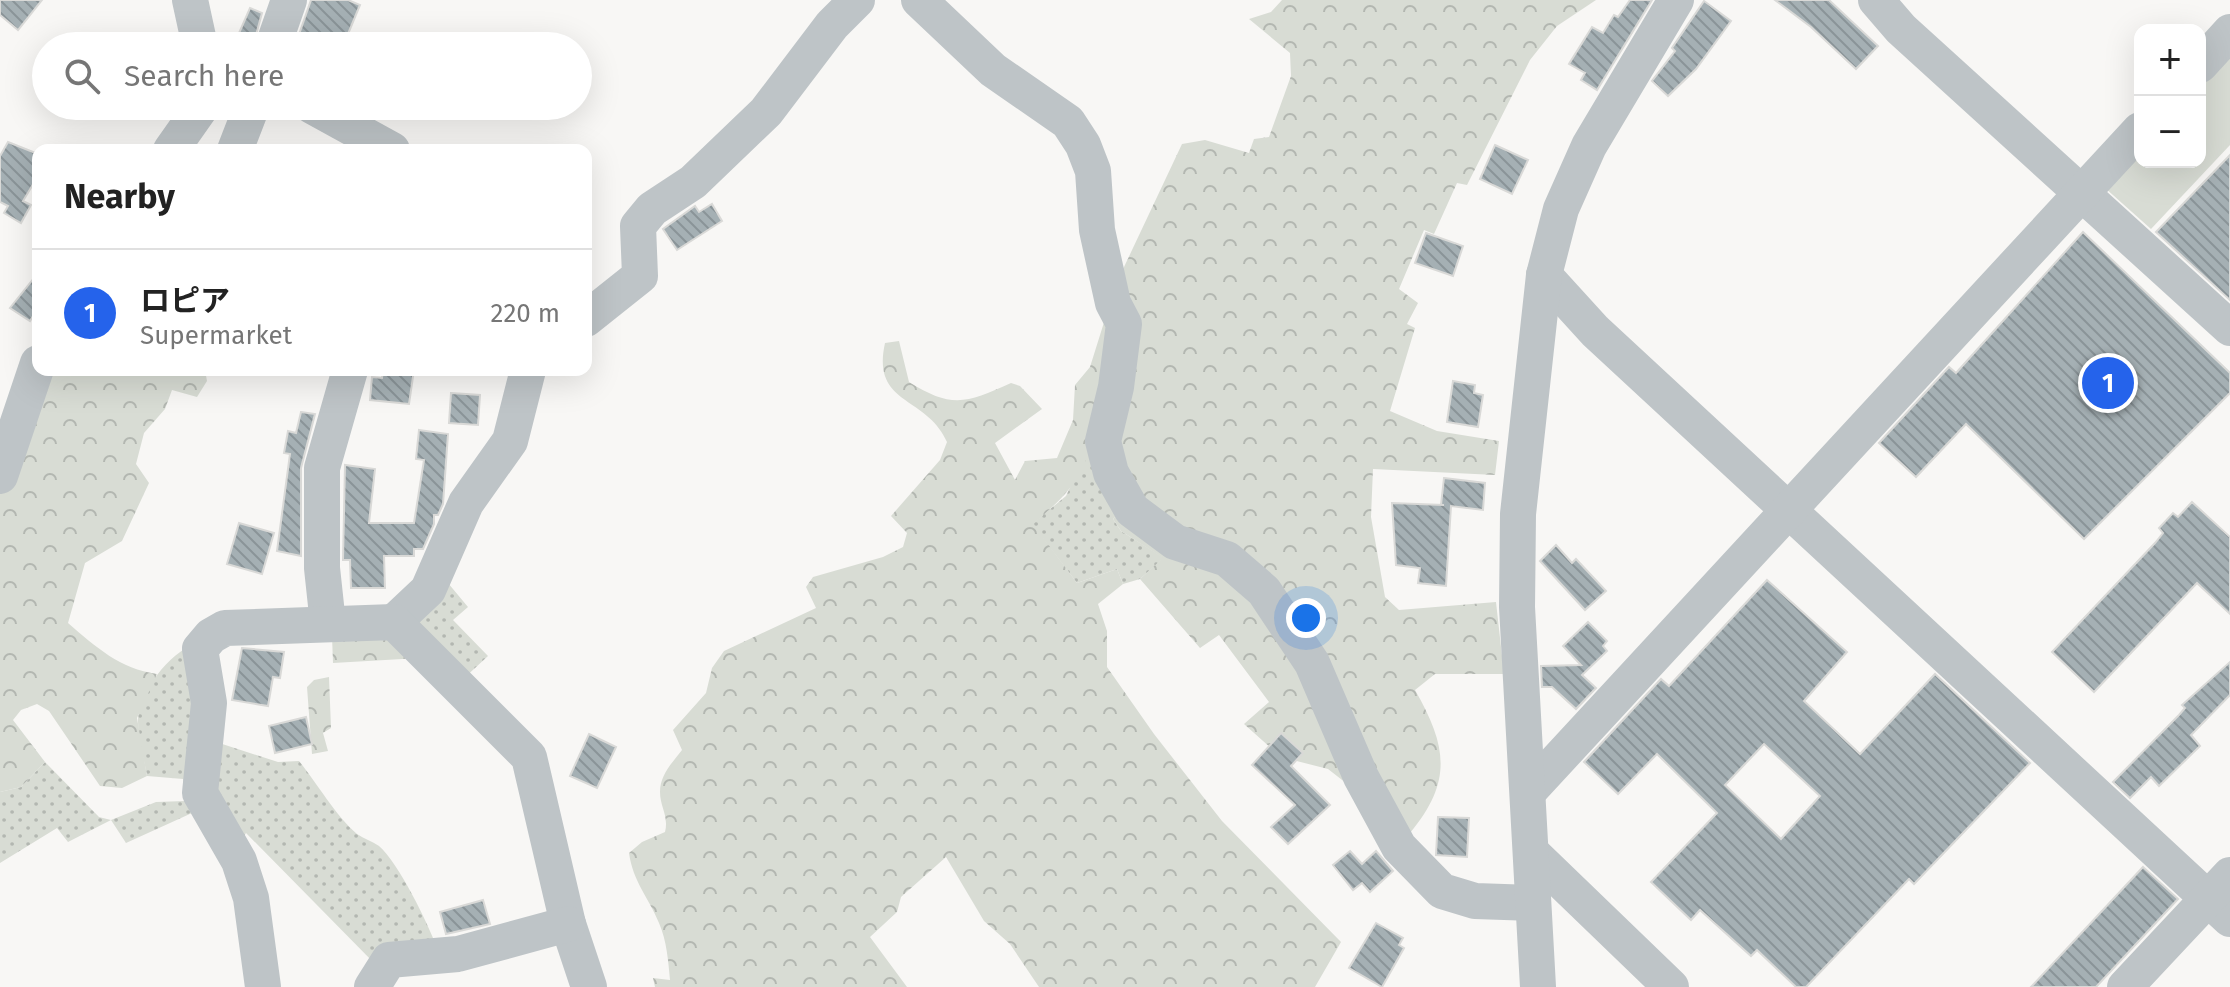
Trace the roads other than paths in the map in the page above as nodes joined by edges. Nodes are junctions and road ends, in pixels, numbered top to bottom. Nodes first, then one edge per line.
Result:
1 (190, 0) edge
2 (289, 0) edge
3 (857, 0) edge
4 (1676, 0) edge
5 (1876, 0) edge
6 (927, 2) edge
7 (197, 32) edge
8 (278, 32) edge
9 (2230, 32) edge
10 (2206, 58) edge
11 (194, 120) edge
12 (209, 120) edge
13 (247, 120) edge
14 (337, 120) edge
15 (2134, 137) edge
16 (176, 144) edge
17 (216, 144) edge
18 (237, 144) edge
19 (381, 144) edge
20 (2082, 194) junction
21 (1544, 275) junction
22 (592, 314) edge
23 (2230, 328) edge
24 (34, 376) edge
25 (348, 376) edge
26 (526, 376) edge
27 (0, 476) edge
28 (1789, 509) junction
29 (394, 622) junction
30 (328, 624) junction
31 (1529, 791) junction
32 (1531, 852) junction
33 (2223, 898) edge
34 (1533, 903) junction
35 (568, 924) junction
36 (263, 987) edge
37 (372, 987) edge
38 (589, 987) edge
39 (1538, 987) edge
40 (1671, 987) edge
41 (2125, 987) edge

1 - 7 street
2 - 8 street
3 - 22 street
4 - 21 street
5 - 20 street
6 - 34 street
9 - 10 street
11 - 16 street
12 - 17 street
13 - 18 street
14 - 19 street
15 - 20 street
20 - 23 street
20 - 28 street
21 - 28 street
21 - 31 street
24 - 27 street
25 - 30 street
26 - 29 street
28 - 31 street
28 - 33 street
29 - 30 street
29 - 35 street
30 - 36 street
31 - 32 street
32 - 34 street
32 - 40 street
33 - 41 street
34 - 39 street
35 - 37 street
35 - 38 street

